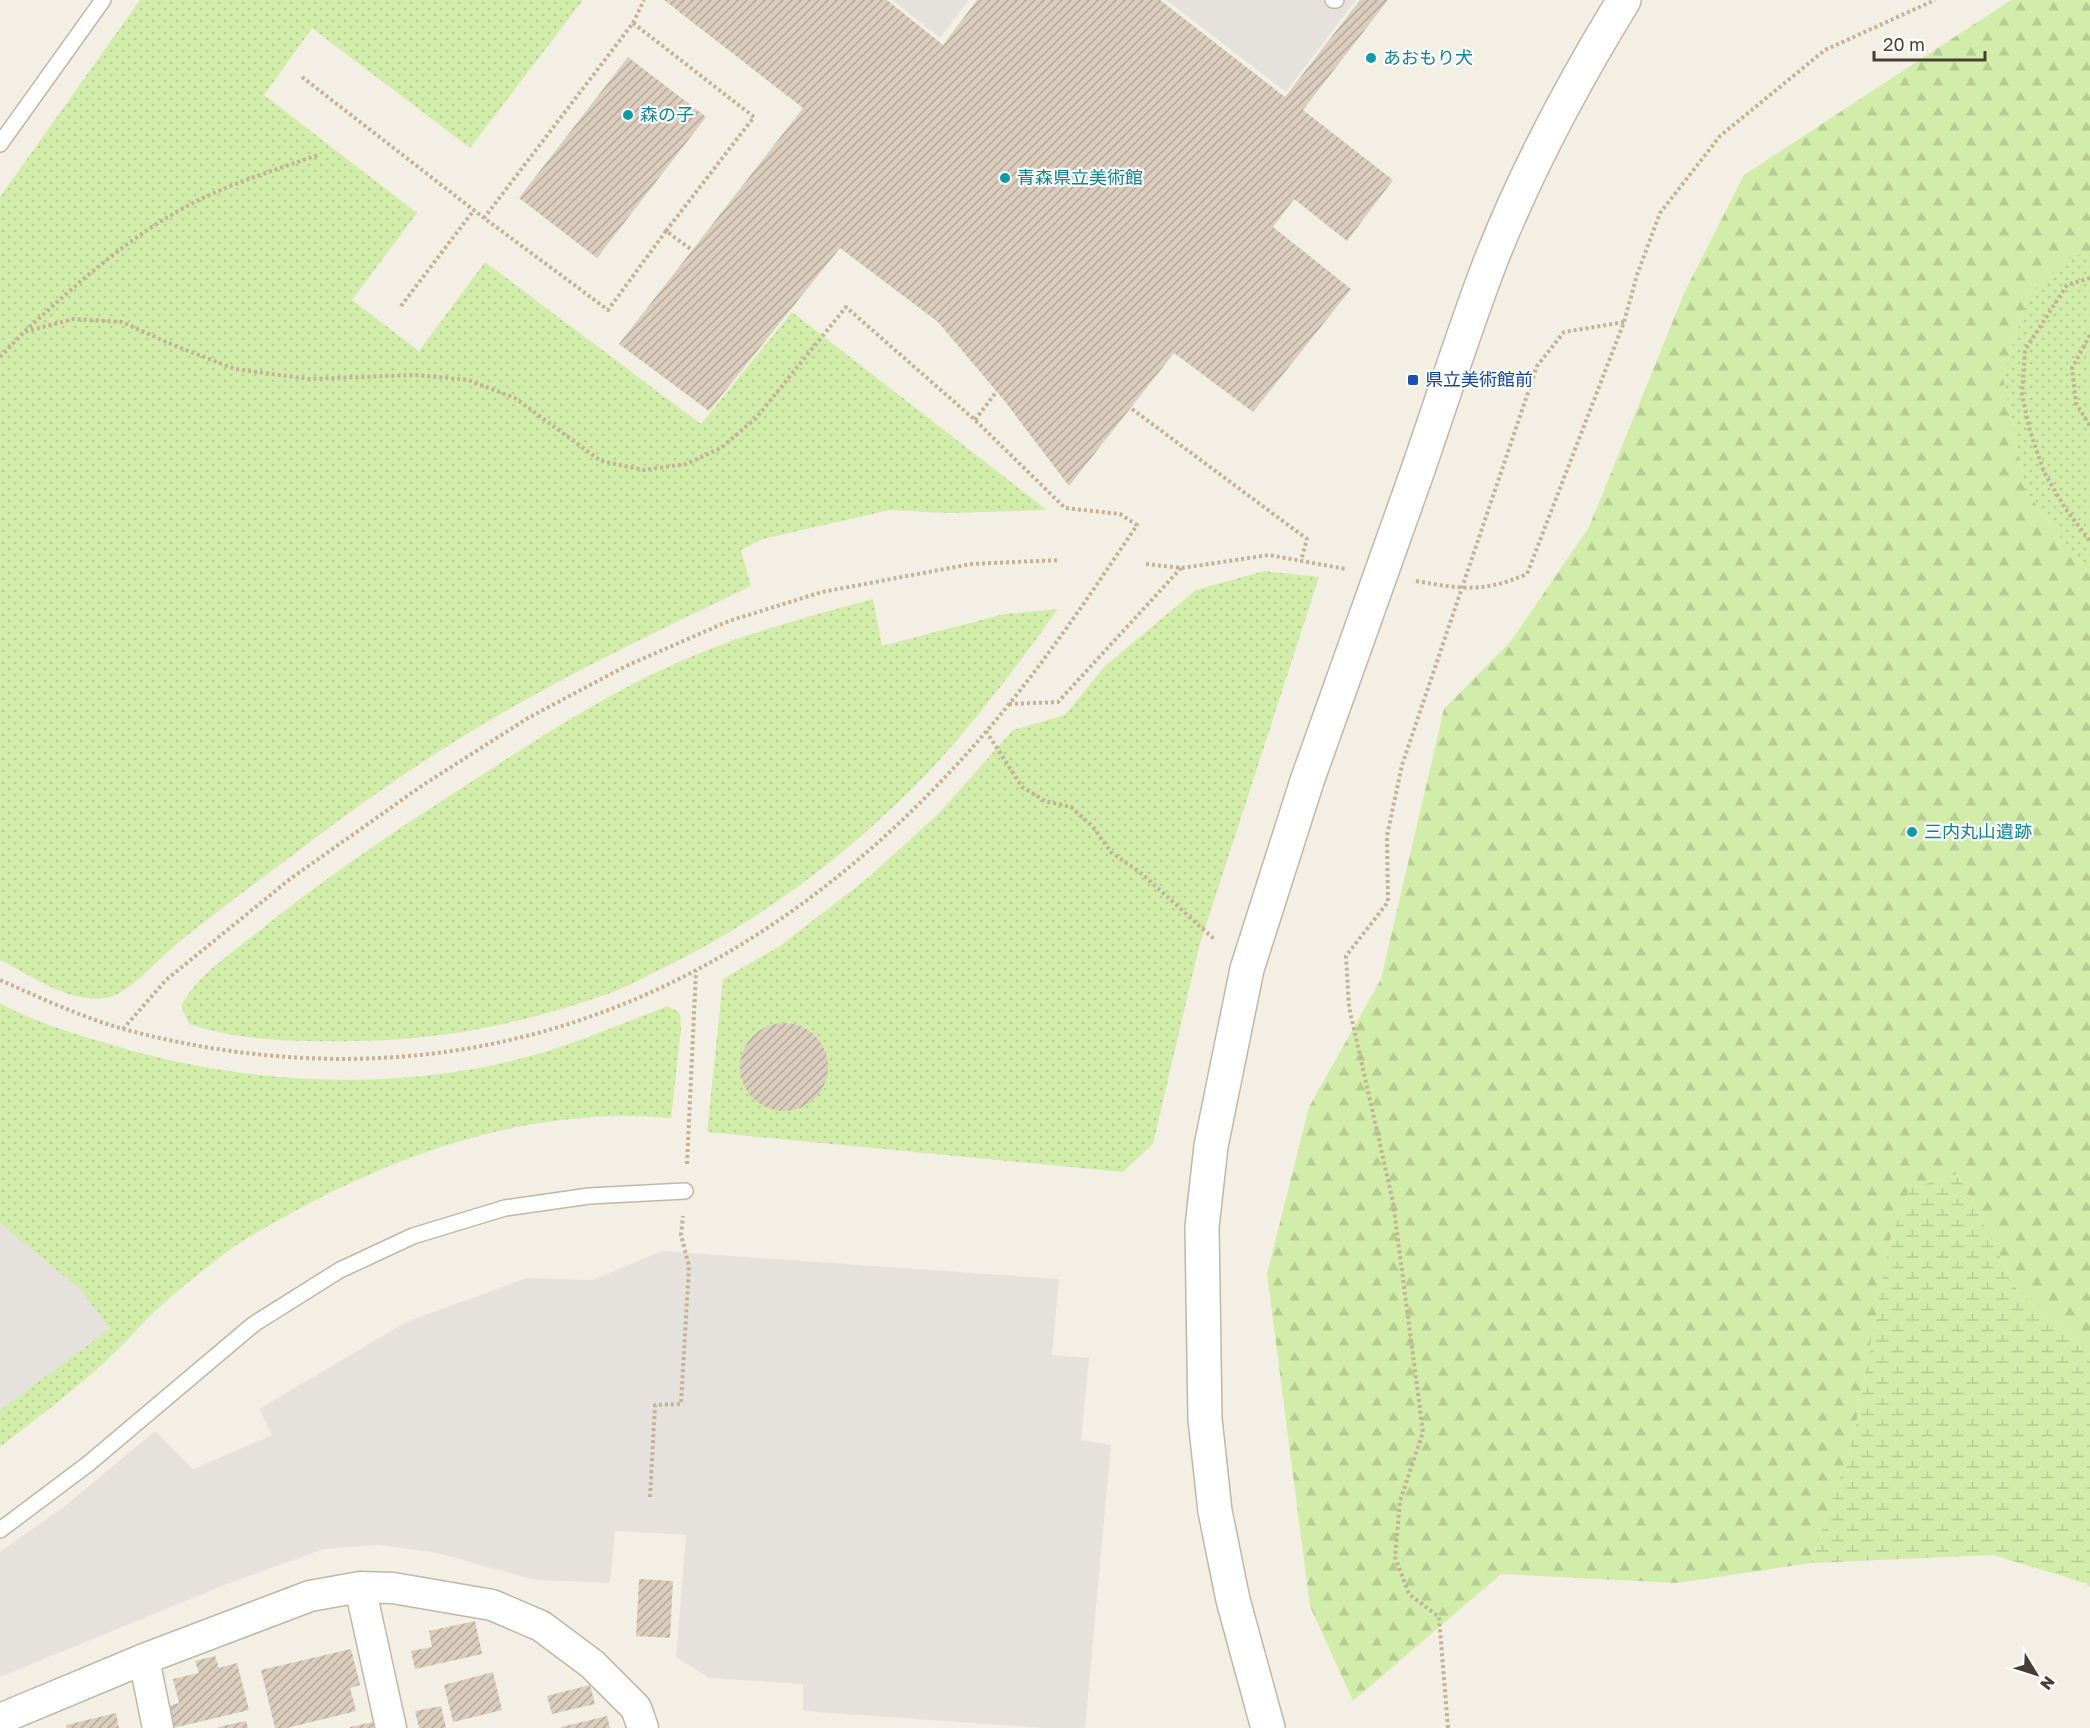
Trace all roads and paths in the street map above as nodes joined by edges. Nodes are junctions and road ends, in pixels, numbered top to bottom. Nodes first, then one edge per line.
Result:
1 (103, 0) edge
2 (644, 0) edge
3 (1624, 0) edge
4 (1935, 0) edge
5 (633, 23) junction
6 (302, 77) dead end
7 (0, 144) edge
8 (318, 155) dead end
9 (474, 210) junction
10 (484, 218) junction
11 (666, 231) junction
12 (692, 250) dead end
13 (2090, 278) edge
14 (401, 306) dead end
15 (1624, 322) junction
16 (24, 332) junction
17 (2090, 335) edge
18 (0, 357) edge
19 (997, 391) dead end
20 (1132, 409) dead end
21 (975, 420) junction
22 (2090, 426) edge
23 (2090, 541) edge
24 (1060, 560) dead end
25 (1301, 561) junction
26 (1146, 564) dead end
27 (1182, 568) junction
28 (1347, 569) dead end
29 (1404, 579) dead end
30 (1461, 589) junction
31 (1010, 704) junction
32 (986, 731) junction
33 (1214, 939) dead end
34 (696, 970) junction
35 (0, 980) edge
36 (123, 1029) junction
37 (685, 1191) junction
38 (650, 1497) dead end
39 (0, 1530) edge
40 (360, 1587) junction
41 (144, 1659) junction
42 (0, 1719) edge
43 (158, 1728) edge
44 (391, 1728) edge
45 (643, 1728) edge
46 (1268, 1728) edge
47 (1448, 1728) edge

1 - 7 lane
2 - 5 path
3 - 46 street, bridge
4 - 15 path
5 - 10 path
5 - 11 path
6 - 9 path
8 - 16 path
9 - 10 path
9 - 14 path
10 - 11 path
11 - 12 path
13 - 23 path
15 - 30 path
15 - 30 path
16 - 18 path
16 - 21 path
17 - 22 path
19 - 21 path
20 - 25 path
21 - 31 path
24 - 36 path
25 - 27 path
25 - 28 path
26 - 27 path
27 - 31 path
29 - 30 path
30 - 47 path
31 - 32 path
32 - 33 path
32 - 34 path
34 - 36 path
34 - 37 path
35 - 36 path
37 - 38 path
37 - 39 lane
40 - 41 street
40 - 44 street
40 - 45 street
41 - 42 street
41 - 43 street

